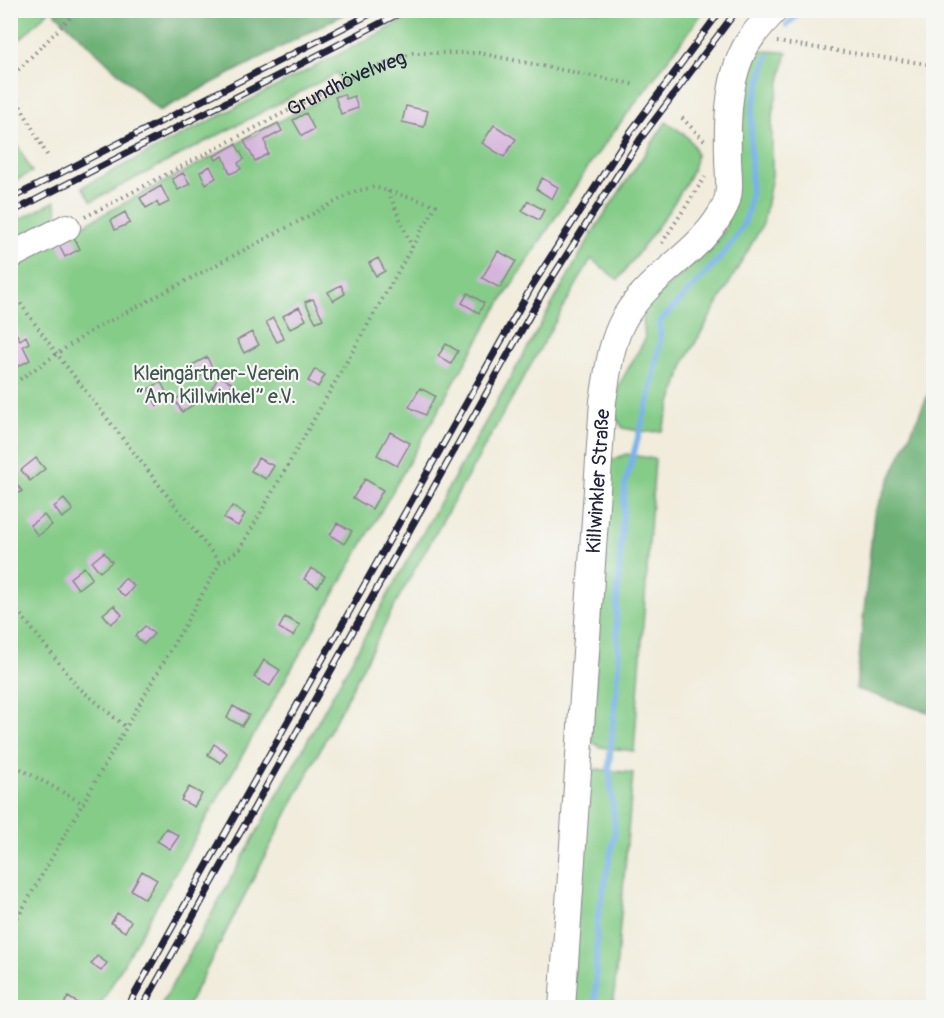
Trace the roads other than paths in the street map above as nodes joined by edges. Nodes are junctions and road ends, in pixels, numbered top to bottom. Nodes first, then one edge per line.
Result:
1 (775, 10) edge
2 (74, 223) road end
3 (10, 256) edge
4 (562, 1008) edge

1 - 4 street, Killwinkler Straße
2 - 3 street

